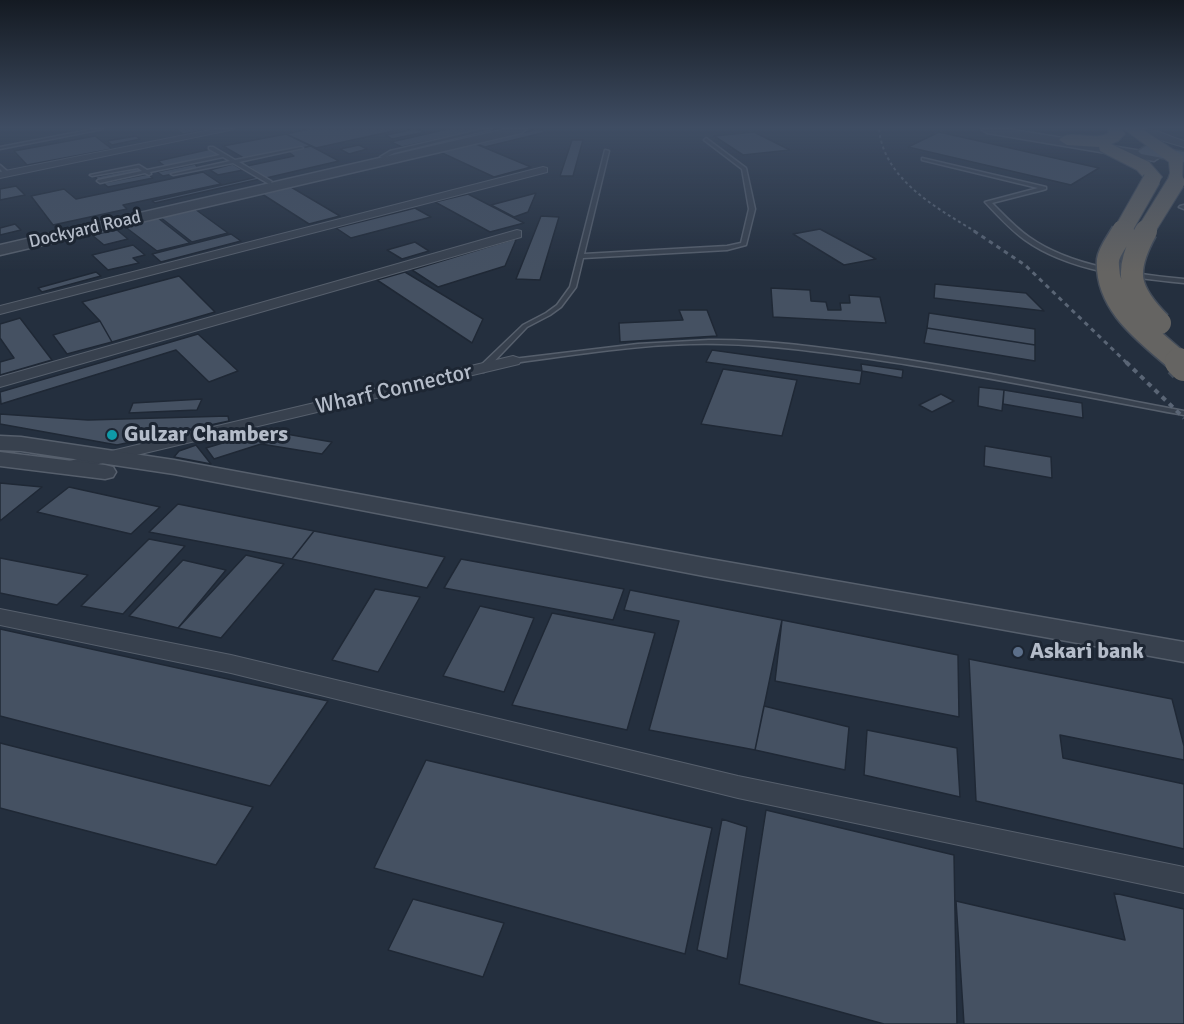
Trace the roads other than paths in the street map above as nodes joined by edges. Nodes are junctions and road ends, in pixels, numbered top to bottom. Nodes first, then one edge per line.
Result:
1 (124, 177) edge
2 (259, 177) edge
3 (292, 177) edge
4 (308, 177) edge
5 (517, 177) edge
6 (602, 177) edge
7 (746, 177) edge
8 (998, 177) edge
9 (1152, 178) edge
10 (1179, 180) edge
11 (100, 182) dead end
12 (268, 182) junction
13 (517, 234) dead end
14 (0, 242) edge
15 (0, 250) edge
16 (582, 256) junction
17 (1184, 281) edge
18 (0, 310) edge
19 (1184, 344) edge
20 (513, 361) joint
21 (1184, 367) edge
22 (481, 370) junction
23 (0, 382) edge
24 (1184, 413) edge
25 (7, 451) edge
26 (111, 456) junction
27 (65, 467) junction
28 (0, 617) edge
29 (1184, 652) edge
30 (1184, 668) edge
31 (1184, 880) edge

1 - 11 lane
2 - 12 lane
3 - 12 street, Dockyard Road
4 - 15 street, Dockyard Road
5 - 18 street
6 - 16 lane
7 - 16 lane
8 - 17 lane
9 - 21 highway, bridge
10 - 19 highway, bridge
12 - 14 street, Dockyard Road
13 - 23 street
16 - 22 lane
20 - 22 street, Wharf Connector
20 - 24 lane
22 - 26 street, Wharf Connector
25 - 26 street
25 - 27 street
26 - 27 street, Wharf Connector
26 - 29 street
27 - 30 street
28 - 31 street

